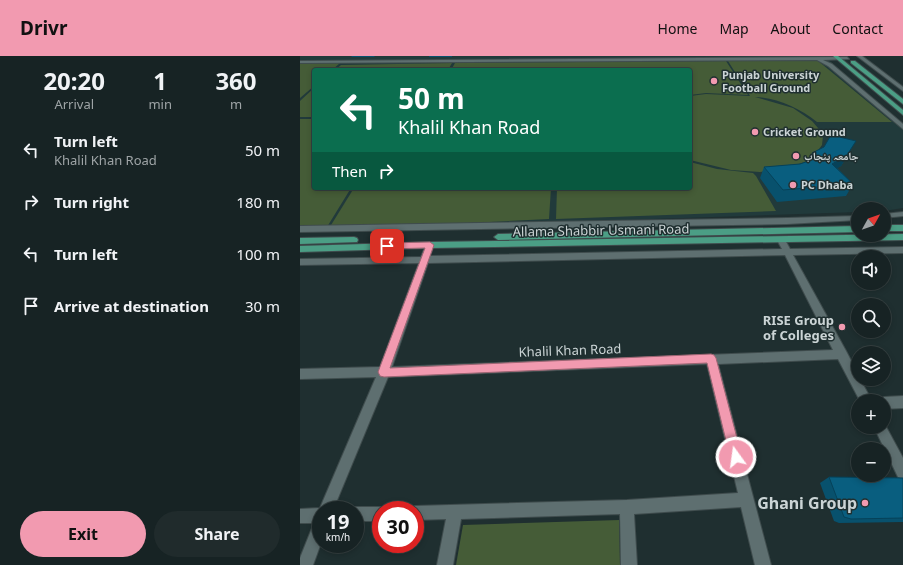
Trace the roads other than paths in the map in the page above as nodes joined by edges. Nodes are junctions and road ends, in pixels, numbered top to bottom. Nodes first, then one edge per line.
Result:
1 (422, 56) edge
2 (859, 56) edge
3 (332, 57) edge
4 (836, 57) edge
5 (846, 57) edge
6 (499, 58) edge
7 (576, 58) edge
8 (657, 58) edge
9 (816, 58) junction
10 (418, 61) junction
11 (300, 62) edge
12 (316, 62) junction
13 (335, 62) junction
14 (903, 89) edge
15 (903, 102) edge
16 (903, 113) edge
17 (903, 127) edge
18 (903, 214) edge
19 (891, 215) edge
20 (851, 218) edge
21 (891, 228) edge
22 (903, 228) edge
23 (300, 229) edge
24 (851, 229) edge
25 (903, 237) edge
26 (781, 240) junction
27 (300, 241) edge
28 (430, 245) junction
29 (300, 249) edge
30 (903, 250) edge
31 (786, 252) junction
32 (424, 258) junction
33 (300, 262) edge
34 (842, 354) junction
35 (711, 358) junction
36 (384, 372) junction
37 (300, 374) edge
38 (862, 394) edge
39 (903, 402) edge
40 (891, 403) edge
41 (884, 434) edge
42 (903, 472) edge
43 (747, 500) junction
44 (330, 501) edge
45 (626, 507) junction
46 (455, 512) junction
47 (424, 513) edge
48 (312, 515) edge
49 (300, 516) edge
50 (312, 547) edge
51 (305, 565) edge
52 (445, 565) edge
53 (629, 565) edge
54 (763, 565) edge

1 - 10 street
2 - 14 street
3 - 12 street
3 - 13 street
4 - 5 street
4 - 9 street
4 - 16 main road
5 - 15 main road
6 - 7 street
6 - 10 street
7 - 8 street
8 - 9 street
9 - 17 street
10 - 13 street
11 - 12 street
12 - 13 street
18 - 19 street
20 - 23 street
21 - 22 main road
24 - 27 main road, Allama Shabbir Usmani Road
25 - 26 main road, Allama Shabbir Usmani Road
26 - 28 main road, Allama Shabbir Usmani Road
26 - 31 street
28 - 29 main road, Allama Shabbir Usmani Road
28 - 32 street
30 - 31 street
31 - 32 street
31 - 34 street
32 - 33 street
32 - 36 street
34 - 35 street, Khalil Khan Road
34 - 38 street
35 - 36 street, Khalil Khan Road
35 - 43 street
36 - 37 street, Khalil Khan Road
36 - 44 street
39 - 40 street
41 - 42 street
43 - 45 street
43 - 54 street
45 - 46 street
45 - 53 street
46 - 47 street
46 - 52 street
48 - 49 street
50 - 51 street

